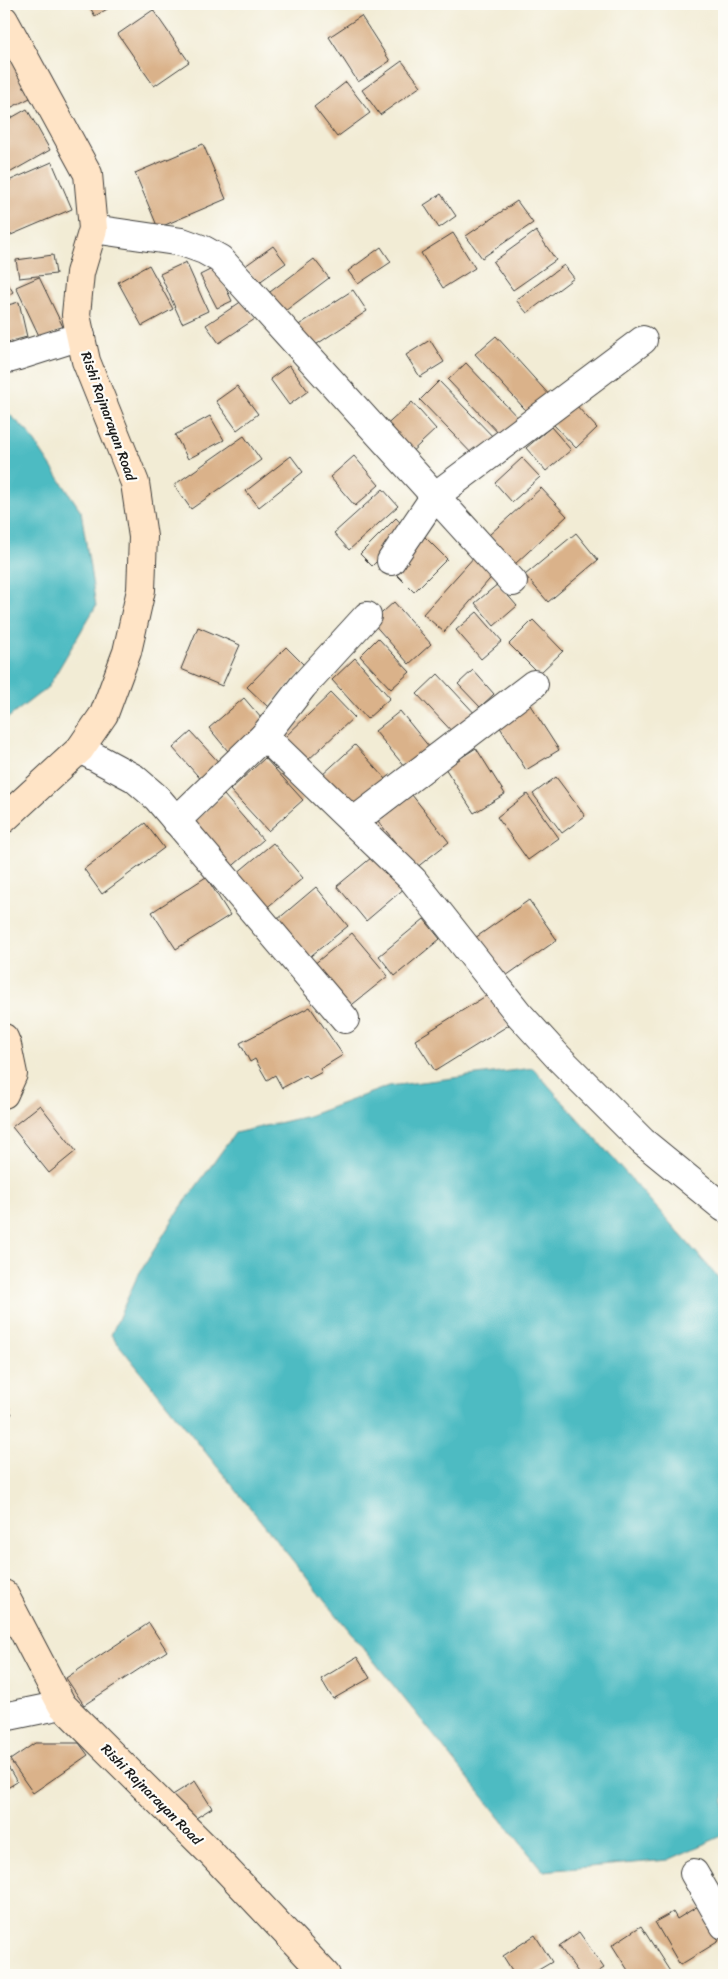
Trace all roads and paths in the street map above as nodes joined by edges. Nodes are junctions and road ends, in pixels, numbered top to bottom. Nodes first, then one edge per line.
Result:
1 (4, 20) edge
2 (93, 229) junction
3 (81, 336) junction
4 (644, 340) dead end
5 (4, 359) edge
6 (435, 496) junction
7 (391, 562) dead end
8 (513, 582) dead end
9 (367, 616) dead end
10 (534, 684) dead end
11 (264, 736) junction
12 (80, 749) junction
13 (4, 819) edge
14 (176, 821) junction
15 (353, 822) junction
16 (345, 1019) dead end
17 (4, 1038) edge
18 (4, 1094) edge
19 (724, 1208) edge
20 (4, 1594) edge
21 (62, 1705) junction
22 (4, 1717) edge
23 (694, 1873) dead end
24 (724, 1925) edge
25 (326, 1975) edge

1 - 2 main road, Rishi Rajnarayan Road
2 - 3 main road, Rishi Rajnarayan Road
2 - 6 street
3 - 5 street
3 - 12 main road, Rishi Rajnarayan Road
4 - 6 street
6 - 7 street
6 - 8 street
9 - 11 street
10 - 15 street
11 - 14 street
11 - 15 street
12 - 13 main road, Rishi Rajnarayan Road
12 - 14 street
14 - 16 street
15 - 19 street
17 - 18 main road
20 - 21 main road, Rishi Rajnarayan Road
21 - 22 street
21 - 25 main road, Rishi Rajnarayan Road
23 - 24 street

